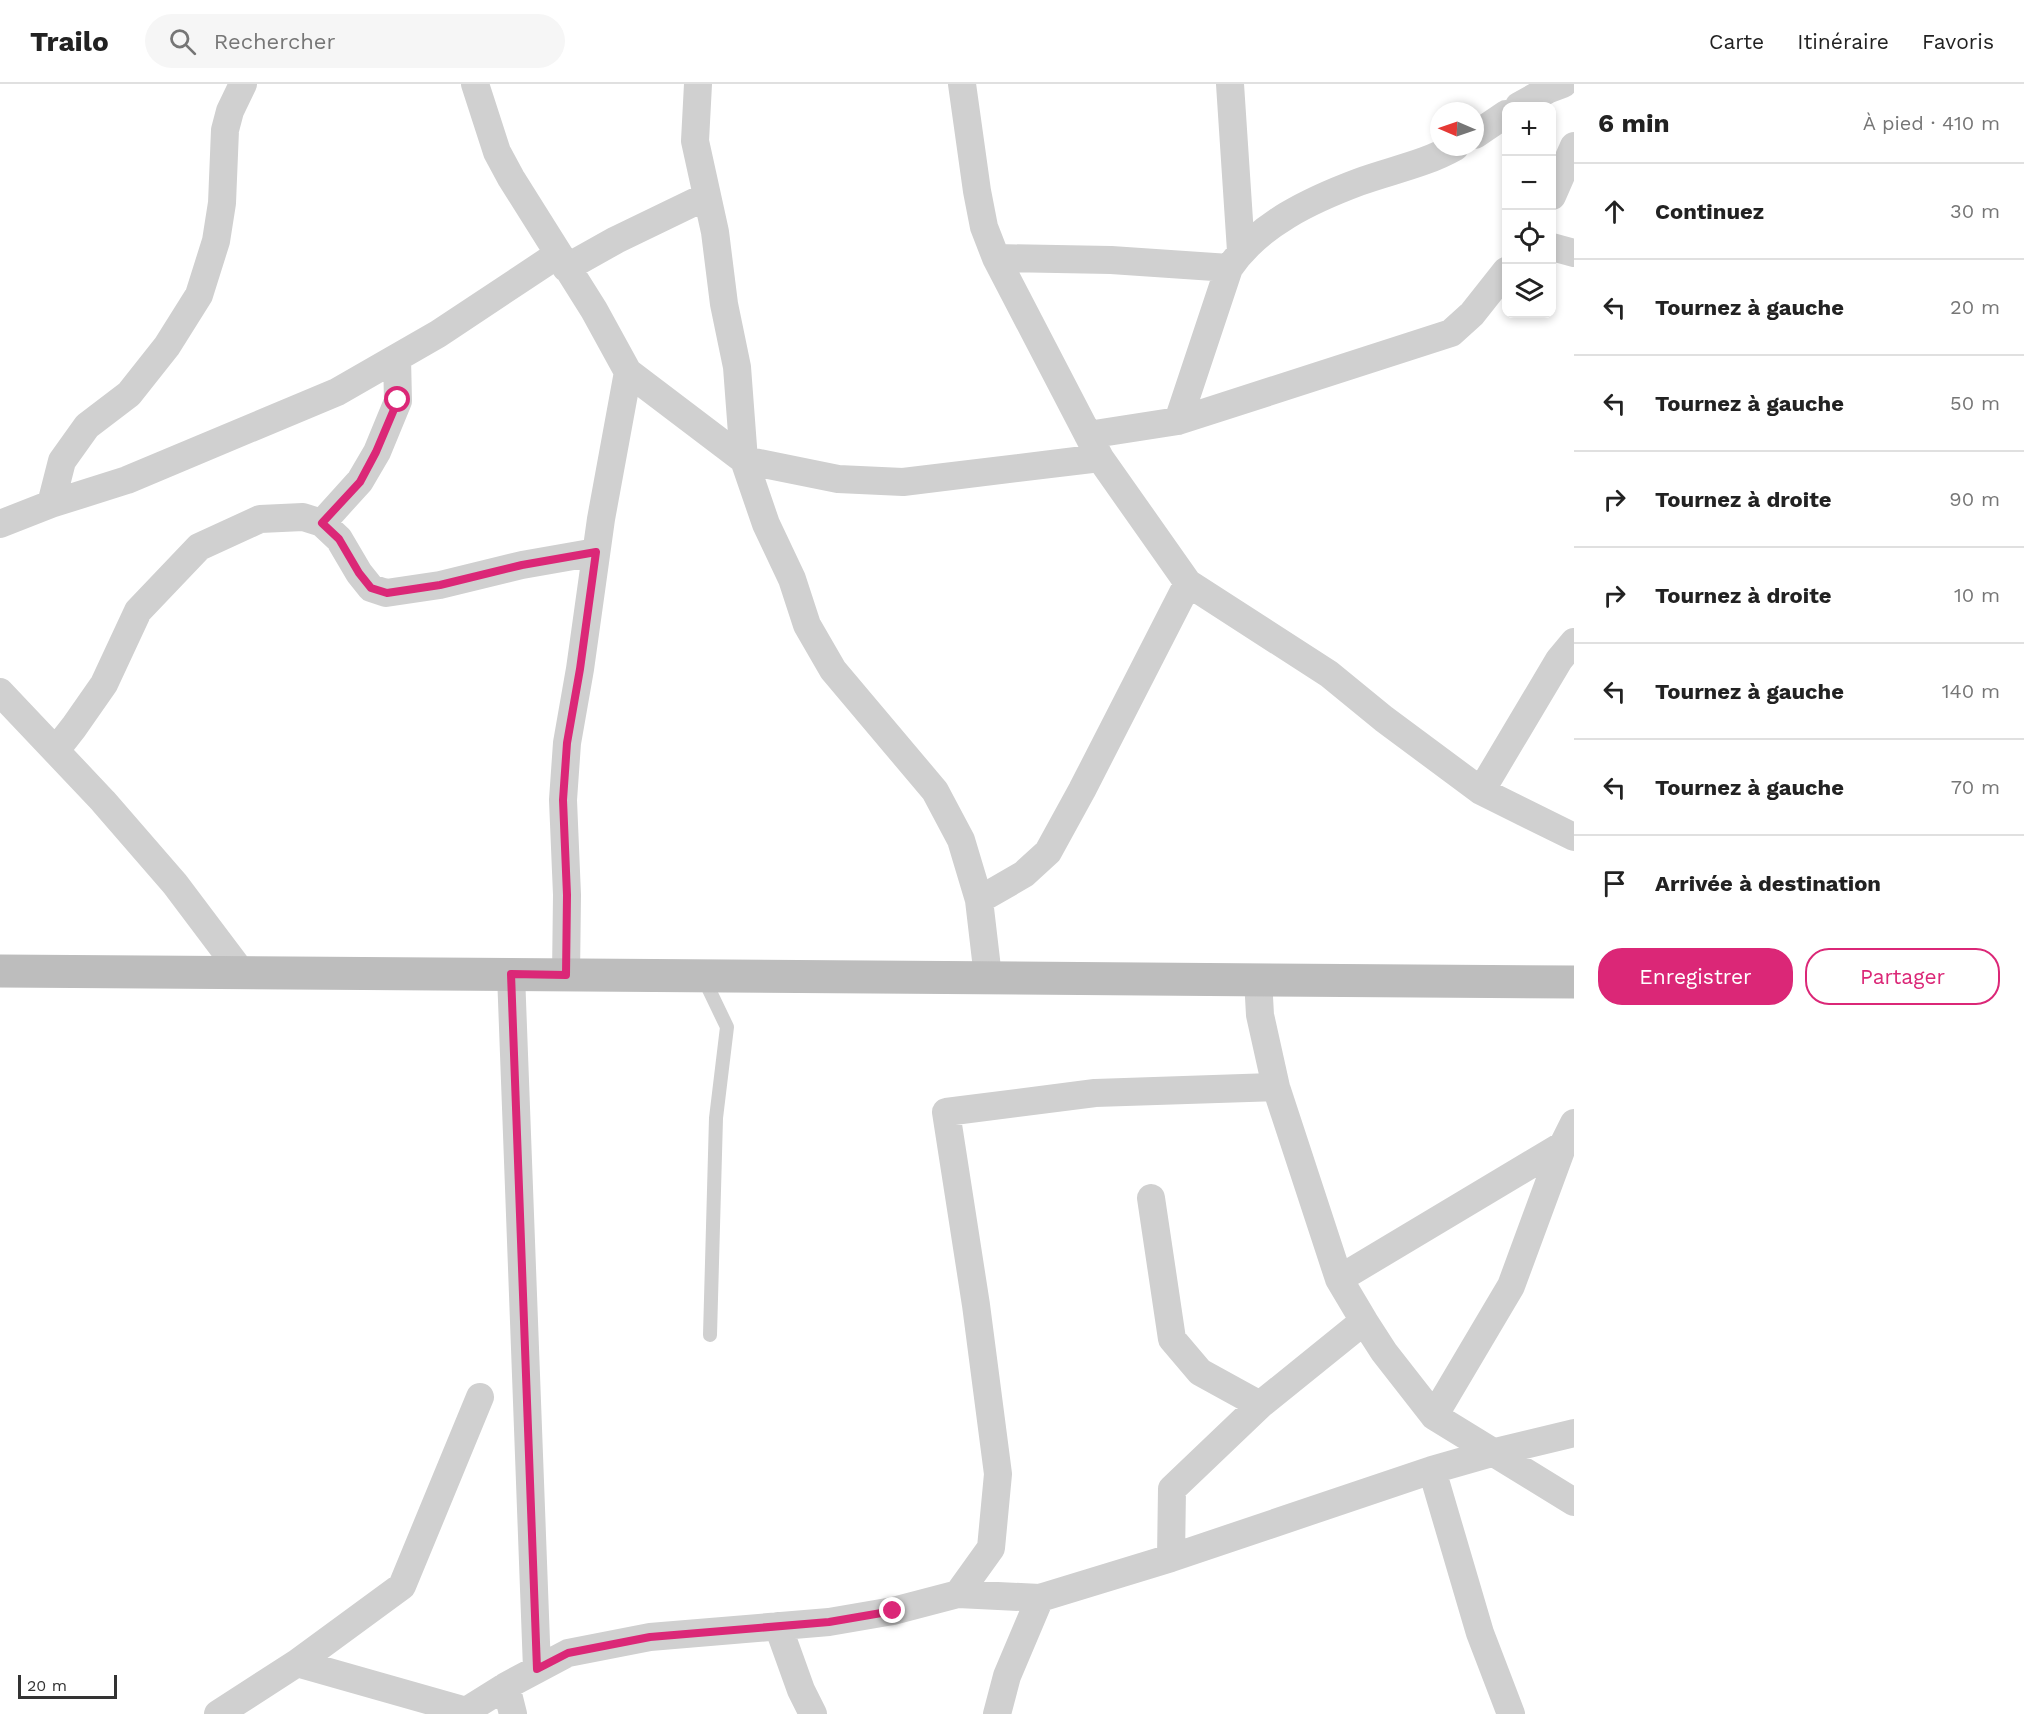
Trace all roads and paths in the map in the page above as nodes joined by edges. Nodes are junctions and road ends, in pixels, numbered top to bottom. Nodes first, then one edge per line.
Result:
1 (243, 84) edge
2 (475, 84) edge
3 (698, 84) edge
4 (962, 84) edge
5 (1230, 84) edge
6 (1563, 84) edge
7 (1526, 102) edge
8 (1502, 117) edge
9 (1484, 129) edge
10 (1574, 146) edge
11 (1437, 156) edge
12 (1556, 185) edge
13 (707, 196) junction
14 (1556, 248) edge
15 (1574, 253) edge
16 (996, 258) junction
17 (1235, 259) junction
18 (562, 262) junction
19 (1502, 276) edge
20 (397, 358) junction
21 (628, 372) junction
22 (1178, 421) junction
23 (1094, 447) junction
24 (744, 460) junction
25 (51, 504) junction
26 (322, 523) junction
27 (0, 524) edge
28 (596, 552) junction
29 (1188, 583) junction
30 (1574, 642) edge
31 (0, 692) edge
32 (56, 750) junction
33 (1480, 791) junction
34 (1574, 837) edge
35 (979, 900) junction
36 (0, 971) edge
37 (242, 973) junction
38 (511, 974) junction
39 (566, 975) junction
40 (702, 976) junction
41 (988, 977) junction
42 (1257, 979) junction
43 (1574, 982) edge
44 (1276, 1087) junction
45 (1569, 1134) edge
46 (1151, 1198) dead end
47 (1339, 1279) junction
48 (1364, 1321) junction
49 (710, 1335) dead end
50 (480, 1397) dead end
51 (1260, 1405) junction
52 (1434, 1416) junction
53 (1574, 1433) edge
54 (1495, 1452) junction
55 (1432, 1470) junction
56 (1574, 1502) edge
57 (1171, 1558) junction
58 (958, 1594) junction
59 (1040, 1598) junction
60 (778, 1626) junction
61 (297, 1663) junction
62 (537, 1669) junction
63 (506, 1686) junction
64 (466, 1713) edge
65 (218, 1714) edge
66 (513, 1714) edge
67 (813, 1714) edge
68 (997, 1714) edge
69 (1511, 1714) edge

1 - 25 street
2 - 18 street
3 - 13 street
4 - 16 street
5 - 17 street
6 - 7 street
8 - 9 street
10 - 12 street
11 - 17 street
13 - 18 street
13 - 24 street
14 - 15 street
16 - 17 street
16 - 23 street
17 - 22 street
18 - 20 street
18 - 21 street
19 - 22 street
20 - 25 street
20 - 26 street
21 - 24 street
21 - 28 street
22 - 23 street
23 - 24 street
23 - 29 street
24 - 35 street
25 - 27 street
26 - 28 street
26 - 32 street
28 - 39 street
29 - 33 street
29 - 35 street
30 - 33 street
31 - 32 street
32 - 37 street
33 - 34 street
35 - 41 street
36 - 37 street
37 - 38 street
38 - 39 street
38 - 62 street
39 - 40 street
40 - 41 street
40 - 49 lane
41 - 42 street
42 - 43 street
42 - 44 street
44 - 47 street
44 - 58 street
45 - 47 street
45 - 52 street
46 - 51 street
47 - 48 street
48 - 51 street
48 - 52 street
50 - 61 street
51 - 57 street
52 - 54 street
53 - 54 street
54 - 55 street
54 - 56 street
55 - 57 street
55 - 69 street
57 - 59 street
58 - 59 street
58 - 60 street
59 - 68 street
60 - 62 street
60 - 67 street
61 - 64 street
61 - 65 street
62 - 63 street
63 - 64 street
63 - 66 street

